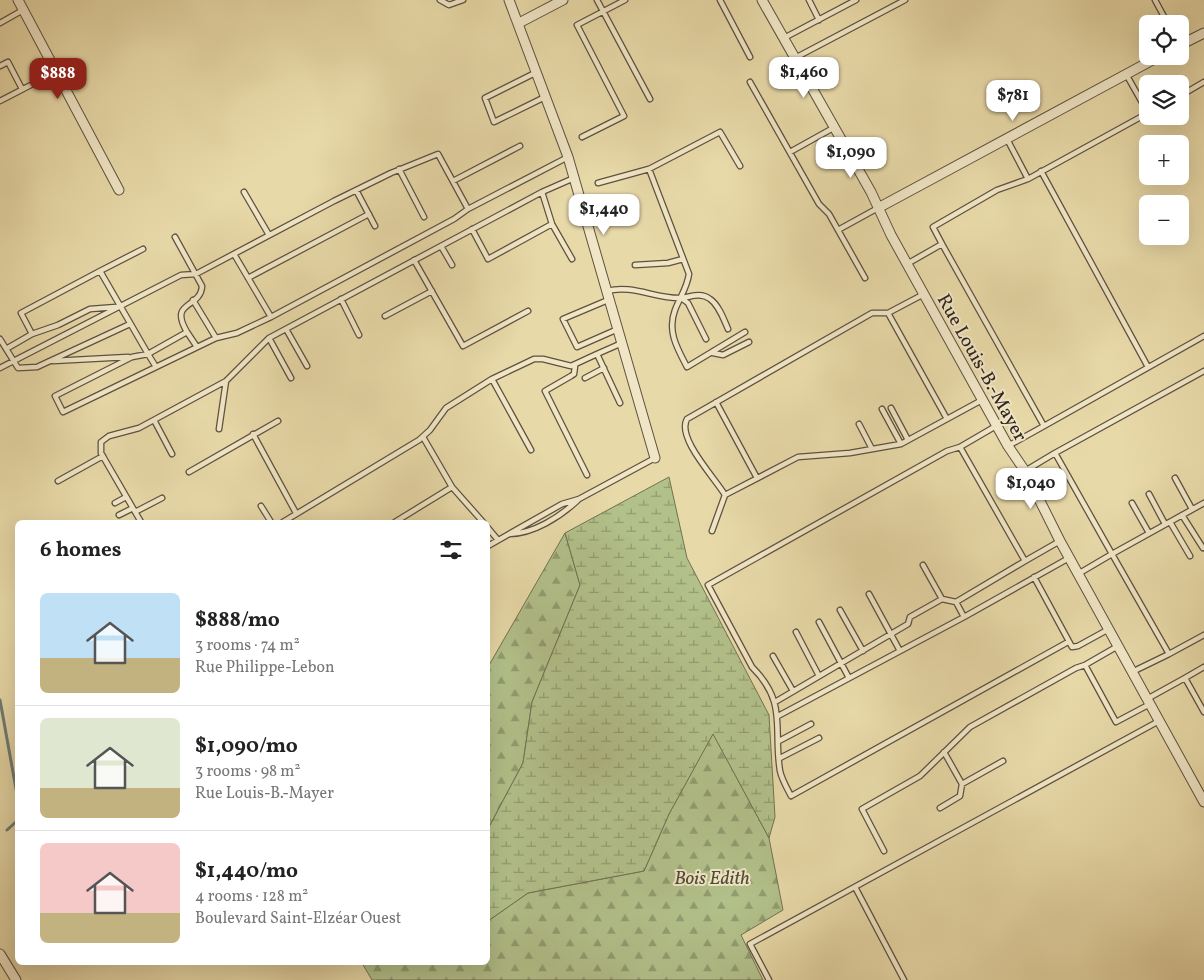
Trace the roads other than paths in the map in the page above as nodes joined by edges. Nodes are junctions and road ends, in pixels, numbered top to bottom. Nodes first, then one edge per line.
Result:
1 (18, 0) edge
2 (440, 0) edge
3 (463, 0) edge
4 (510, 0) edge
5 (597, 0) edge
6 (625, 0) edge
7 (720, 0) edge
8 (762, 0) edge
9 (809, 0) edge
10 (856, 0) edge
11 (905, 0) edge
12 (1155, 0) edge
13 (560, 1) edge
14 (23, 10) junction
15 (603, 12) junction
16 (1163, 15) edge
17 (819, 20) junction
18 (0, 23) edge
19 (519, 23) junction
20 (1204, 32) edge
21 (783, 39) junction
22 (1189, 40) edge
23 (750, 57) dead end
24 (794, 58) junction
25 (1143, 65) edge
26 (0, 66) edge
27 (56, 72) junction
28 (537, 72) junction
29 (1126, 74) junction
30 (750, 82) dead end
31 (1204, 82) edge
32 (22, 89) junction
33 (1189, 91) edge
34 (546, 96) junction
35 (1139, 97) edge
36 (650, 99) dead end
37 (0, 101) edge
38 (1139, 118) edge
39 (835, 127) junction
40 (582, 137) dead end
41 (1007, 139) junction
42 (520, 146) dead end
43 (790, 152) junction
44 (568, 157) junction
45 (740, 166) dead end
46 (399, 169) junction
47 (649, 169) junction
48 (1042, 172) junction
49 (574, 178) junction
50 (1028, 179) junction
51 (453, 181) junction
52 (598, 183) dead end
53 (119, 190) dead end
54 (356, 190) junction
55 (244, 192) dead end
56 (542, 192) junction
57 (878, 208) junction
58 (468, 209) junction
59 (369, 214) junction
60 (424, 217) dead end
61 (552, 224) junction
62 (375, 226) dead end
63 (472, 229) junction
64 (838, 230) junction
65 (268, 235) junction
66 (176, 237) dead end
67 (942, 244) junction
68 (441, 246) junction
69 (143, 249) dead end
70 (234, 254) junction
71 (572, 259) dead end
72 (684, 259) junction
73 (414, 260) junction
74 (907, 264) junction
75 (452, 265) dead end
76 (635, 265) dead end
77 (100, 272) junction
78 (196, 274) junction
79 (248, 278) junction
80 (865, 278) dead end
81 (432, 291) junction
82 (924, 294) junction
83 (609, 295) junction
84 (681, 298) junction
85 (341, 299) junction
86 (193, 300) junction
87 (120, 307) junction
88 (528, 311) dead end
89 (888, 312) junction
90 (385, 316) dead end
91 (271, 317) junction
92 (130, 324) junction
93 (286, 329) junction
94 (618, 329) junction
95 (728, 329) dead end
96 (187, 332) junction
97 (745, 332) dead end
98 (32, 334) junction
99 (359, 335) dead end
100 (1204, 336) edge
101 (0, 338) edge
102 (216, 338) junction
103 (269, 338) junction
104 (706, 339) dead end
105 (749, 342) dead end
106 (622, 343) junction
107 (197, 347) junction
108 (6, 349) junction
109 (712, 353) junction
110 (148, 354) junction
111 (597, 354) junction
112 (132, 357) junction
113 (51, 361) junction
114 (13, 362) junction
115 (307, 366) dead end
116 (575, 366) junction
117 (156, 367) junction
118 (1148, 367) junction
119 (0, 368) edge
120 (604, 368) junction
121 (1204, 371) edge
122 (291, 378) dead end
123 (585, 378) dead end
124 (492, 379) junction
125 (226, 381) junction
126 (982, 400) junction
127 (620, 402) dead end
128 (716, 402) junction
129 (891, 408) dead end
130 (882, 409) dead end
131 (947, 419) junction
132 (154, 420) junction
133 (278, 421) dead end
134 (859, 424) dead end
135 (996, 426) junction
136 (1044, 426) junction
137 (219, 429) dead end
138 (253, 434) junction
139 (424, 437) junction
140 (908, 440) junction
141 (901, 444) junction
142 (1008, 446) junction
143 (960, 447) junction
144 (872, 449) junction
145 (531, 450) dead end
146 (1055, 453) junction
147 (172, 454) dead end
148 (103, 456) junction
149 (655, 458) joint
150 (1025, 470) junction
151 (189, 472) dead end
152 (587, 475) dead end
153 (758, 478) junction
154 (1176, 478) dead end
155 (58, 481) dead end
156 (452, 488) junction
157 (1149, 494) dead end
158 (725, 495) junction
159 (126, 497) junction
160 (162, 498) dead end
161 (579, 499) junction
162 (115, 503) dead end
163 (1204, 503) edge
164 (1132, 504) dead end
165 (261, 506) dead end
166 (1192, 509) junction
167 (134, 510) junction
168 (296, 513) junction
169 (119, 515) dead end
170 (1182, 516) junction
171 (139, 520) edge
172 (270, 520) edge
173 (285, 520) edge
174 (398, 520) edge
175 (481, 520) edge
176 (1167, 523) junction
177 (490, 530) edge
178 (712, 531) dead end
179 (1149, 533) junction
180 (508, 534) junction
181 (498, 540) junction
182 (1060, 541) junction
183 (490, 545) edge
184 (1203, 548) dead end
185 (1112, 554) junction
186 (1190, 556) dead end
187 (1069, 558) junction
188 (1025, 561) junction
189 (923, 565) dead end
190 (1078, 574) junction
191 (1034, 577) junction
192 (869, 594) dead end
193 (942, 598) junction
194 (956, 602) junction
195 (840, 610) dead end
196 (964, 616) junction
197 (819, 622) dead end
198 (1108, 629) junction
199 (796, 632) dead end
200 (891, 634) junction
201 (1204, 635) edge
202 (1068, 642) junction
203 (1118, 646) junction
204 (900, 650) junction
205 (863, 651) junction
206 (1169, 654) junction
207 (773, 656) dead end
208 (841, 664) junction
209 (1085, 665) junction
210 (1204, 667) edge
211 (1132, 672) junction
212 (820, 676) junction
213 (849, 678) junction
214 (1185, 678) junction
215 (793, 691) junction
216 (1149, 701) junction
217 (775, 702) junction
218 (1204, 712) edge
219 (778, 716) junction
220 (1159, 721) junction
221 (810, 724) dead end
222 (819, 738) dead end
223 (779, 741) junction
224 (944, 752) junction
225 (780, 758) junction
226 (1003, 761) dead end
227 (962, 784) junction
228 (1204, 802) edge
229 (940, 808) dead end
230 (884, 851) dead end
231 (855, 887) junction
232 (0, 954) edge
233 (16, 980) edge
234 (769, 980) edge
235 (904, 980) edge

1 - 14 street
2 - 3 lane
4 - 19 street
5 - 15 lane
6 - 15 lane
7 - 23 lane
8 - 21 street, Rue Louis-B.-Mayer
9 - 17 lane
10 - 17 lane
11 - 24 lane
12 - 16 lane
13 - 19 street
14 - 18 lane
14 - 27 street
15 - 36 lane
15 - 40 lane
17 - 21 lane
19 - 28 street
20 - 22 street
21 - 24 street, Rue Louis-B.-Mayer
24 - 39 street, Rue Louis-B.-Mayer
25 - 29 street
26 - 32 lane
27 - 32 lane
27 - 53 street
28 - 34 street
28 - 34 lane
29 - 35 lane
29 - 41 street
30 - 43 lane
31 - 33 lane
32 - 37 lane
34 - 44 street
38 - 48 lane
39 - 43 lane
39 - 57 street, Rue Louis-B.-Mayer
41 - 50 lane
41 - 57 street
42 - 51 lane
43 - 64 lane
44 - 49 street
44 - 58 lane
45 - 47 lane
46 - 51 lane
46 - 54 lane
46 - 60 lane
47 - 52 lane
47 - 72 lane
48 - 50 lane
48 - 118 lane
49 - 56 lane
49 - 83 street
50 - 67 lane
51 - 58 lane
54 - 59 lane
54 - 65 lane
55 - 65 lane
56 - 61 lane
56 - 63 lane
57 - 64 lane
57 - 74 street, Rue Louis-B.-Mayer
58 - 91 lane
59 - 62 lane
59 - 79 lane
61 - 63 lane
61 - 71 lane
63 - 68 lane
64 - 80 lane
65 - 70 lane
66 - 78 lane
67 - 74 lane
67 - 136 lane
68 - 73 lane
68 - 75 lane
69 - 77 lane
70 - 78 lane
70 - 79 lane
72 - 76 lane
72 - 84 lane
73 - 81 lane
73 - 85 lane
74 - 82 street, Rue Louis-B.-Mayer
77 - 87 lane
77 - 98 lane
78 - 86 lane
78 - 87 lane
79 - 91 lane
81 - 88 lane
81 - 90 lane
82 - 89 lane
82 - 126 street, Rue Louis-B.-Mayer
83 - 84 lane
83 - 94 street
83 - 94 lane
84 - 95 lane
84 - 104 lane
84 - 109 lane
85 - 93 lane
85 - 99 lane
86 - 96 lane
86 - 102 lane
87 - 92 lane
87 - 98 lane
87 - 114 lane
89 - 128 lane
89 - 131 lane
91 - 102 lane
92 - 110 lane
92 - 113 lane
93 - 103 lane
93 - 115 lane
94 - 106 street
96 - 107 lane
96 - 110 lane
97 - 109 lane
98 - 108 lane
100 - 118 lane
101 - 108 lane
102 - 107 lane
103 - 122 lane
103 - 125 lane
105 - 109 lane
106 - 111 lane
106 - 149 street
107 - 117 lane
108 - 114 lane
110 - 112 lane
110 - 117 lane
111 - 116 lane
111 - 120 lane
112 - 113 lane
112 - 117 lane
113 - 114 lane
114 - 119 lane
116 - 124 lane
116 - 152 lane
118 - 136 lane
120 - 123 lane
120 - 127 lane
121 - 146 lane
124 - 139 lane
124 - 145 lane
125 - 132 lane
125 - 137 lane
126 - 131 lane
126 - 135 street, Rue Louis-B.-Mayer
128 - 153 lane
128 - 158 lane
129 - 140 lane
130 - 141 lane
131 - 140 lane
132 - 147 lane
132 - 148 lane
133 - 138 lane
134 - 144 lane
135 - 142 street, Rue Louis-B.-Mayer
135 - 143 lane
136 - 142 lane
138 - 151 lane
138 - 168 lane
139 - 156 lane
139 - 168 lane
140 - 141 lane
141 - 144 lane
142 - 150 street, Rue Louis-B.-Mayer
143 - 188 lane
143 - 217 lane
144 - 153 lane
146 - 150 lane
146 - 185 lane
148 - 155 lane
148 - 159 lane
149 - 161 lane
150 - 182 street, Rue Louis-B.-Mayer
153 - 158 lane
154 - 166 lane
156 - 174 lane
156 - 175 lane
157 - 176 lane
158 - 178 lane
159 - 162 lane
159 - 167 lane
160 - 167 lane
161 - 180 lane
161 - 180 lane
163 - 166 lane
164 - 179 lane
165 - 172 lane
166 - 170 lane
167 - 169 lane
167 - 171 lane
168 - 173 lane
170 - 176 lane
170 - 184 lane
176 - 179 lane
176 - 186 lane
177 - 181 lane
179 - 185 lane
180 - 181 lane
181 - 183 lane
182 - 187 street, Rue Louis-B.-Mayer
182 - 188 lane
185 - 190 lane
185 - 206 lane
187 - 190 street, Rue Louis-B.-Mayer
187 - 191 lane
188 - 194 lane
189 - 193 lane
190 - 198 street, Rue Louis-B.-Mayer
191 - 196 lane
191 - 202 lane
192 - 200 lane
193 - 194 lane
193 - 200 lane
194 - 196 lane
195 - 205 lane
196 - 204 lane
197 - 208 lane
198 - 202 lane
198 - 203 street, Rue Louis-B.-Mayer
199 - 212 lane
200 - 204 lane
200 - 205 lane
201 - 206 lane
202 - 225 lane
203 - 209 lane
203 - 211 street, Rue Louis-B.-Mayer
204 - 213 lane
205 - 208 lane
206 - 211 lane
207 - 215 lane
208 - 212 lane
208 - 213 lane
209 - 216 lane
209 - 224 lane
210 - 214 lane
211 - 216 street, Rue Louis-B.-Mayer
212 - 215 lane
213 - 219 lane
214 - 216 lane
214 - 218 lane
215 - 217 lane
216 - 220 street, Rue Louis-B.-Mayer
217 - 219 lane
219 - 223 lane
220 - 228 street, Rue Louis-B.-Mayer
220 - 231 lane
221 - 223 lane
222 - 225 lane
223 - 225 lane
224 - 227 lane
224 - 230 lane
226 - 227 lane
227 - 229 lane
231 - 234 lane
231 - 235 lane
232 - 233 street

